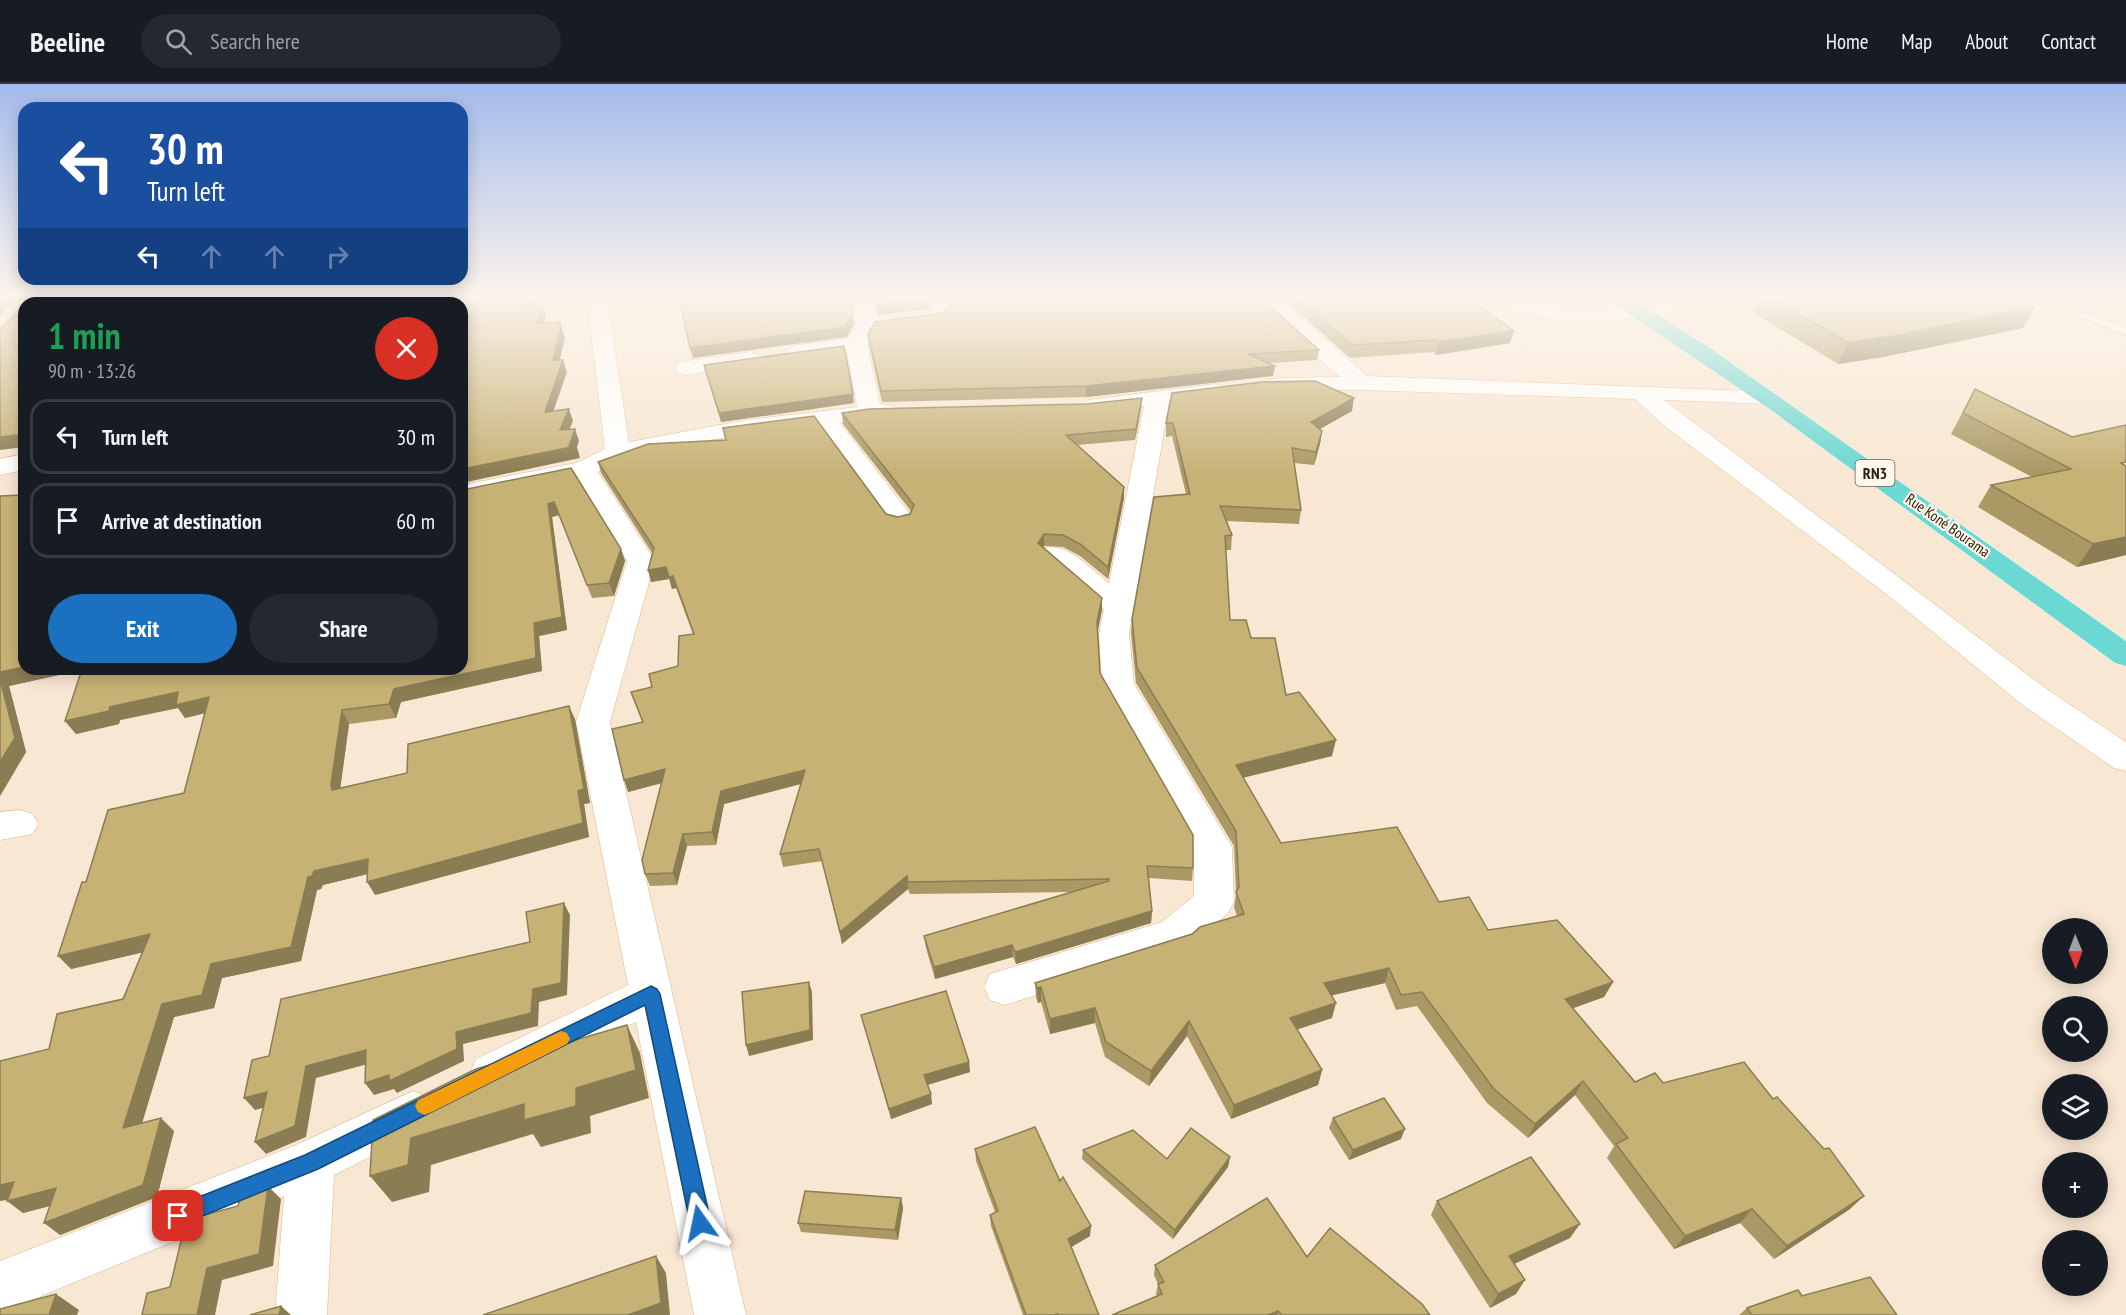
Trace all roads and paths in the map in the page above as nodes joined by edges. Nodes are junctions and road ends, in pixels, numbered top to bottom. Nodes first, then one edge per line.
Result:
1 (605, 356) edge
2 (768, 356) edge
3 (864, 356) edge
4 (1330, 356) edge
5 (1706, 356) edge
6 (686, 368) dead end
7 (1361, 383) junction
8 (1642, 394) junction
9 (1158, 397) junction
10 (1767, 397) junction
11 (1075, 406) edge
12 (870, 411) junction
13 (904, 411) edge
14 (824, 417) junction
15 (618, 452) junction
16 (18, 463) edge
17 (0, 467) edge
18 (583, 469) junction
19 (468, 492) edge
20 (899, 518) edge
21 (1054, 555) edge
22 (1119, 606) junction
23 (2126, 656) edge
24 (2126, 759) edge
25 (1005, 987) dead end
26 (651, 994) junction
27 (311, 1162) junction
28 (0, 1287) edge
29 (301, 1315) edge
30 (720, 1315) edge

1 - 15 street
2 - 6 street
3 - 12 street
4 - 7 street
5 - 10 highway, Rue Koné Bourama / RN3
7 - 8 street
7 - 9 street
8 - 10 street
8 - 24 street
9 - 11 street
9 - 22 street
10 - 23 highway, Rue Koné Bourama / RN3
12 - 13 street
12 - 14 street
14 - 15 street
14 - 20 street
15 - 18 street
16 - 17 street
18 - 19 street
18 - 26 street
21 - 22 street
22 - 25 street
26 - 27 street
26 - 30 street
27 - 28 street
27 - 29 street

